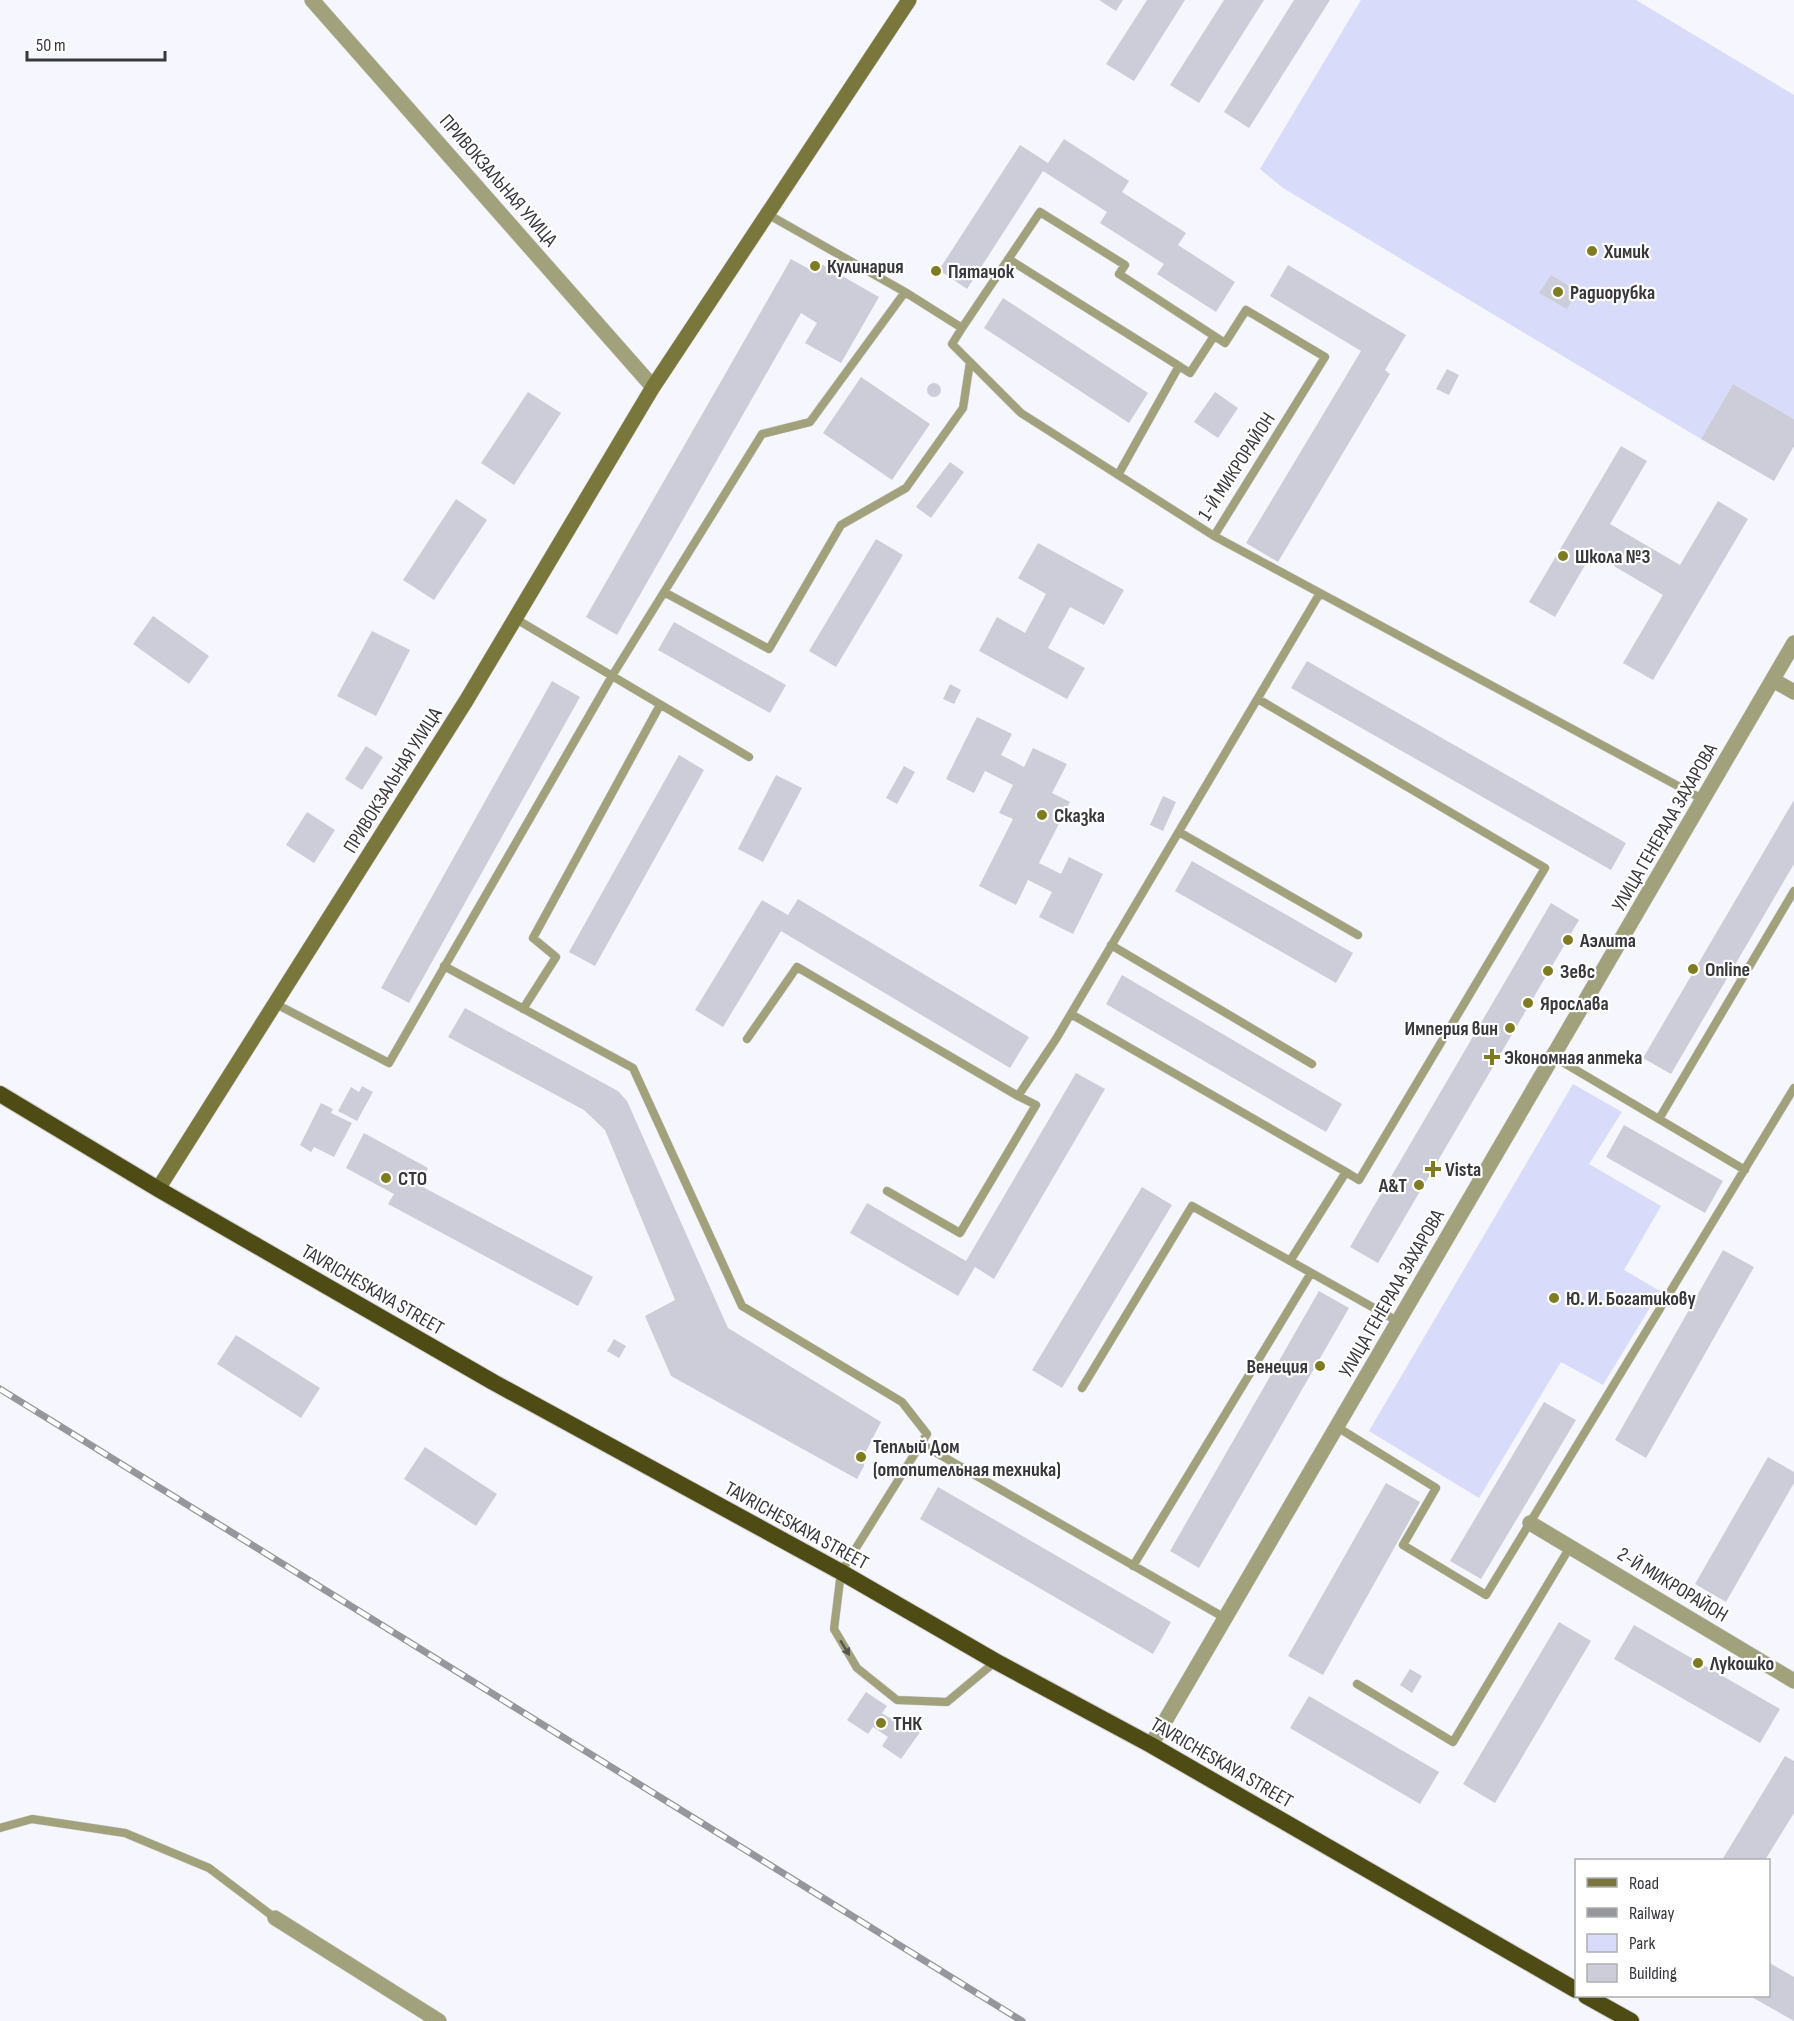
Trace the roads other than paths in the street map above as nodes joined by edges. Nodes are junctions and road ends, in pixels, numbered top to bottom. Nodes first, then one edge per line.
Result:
1 (312, 0) edge
2 (909, 0) edge
3 (769, 215) junction
4 (1010, 260) junction
5 (905, 292) junction
6 (962, 328) junction
7 (1214, 336) junction
8 (970, 362) junction
9 (1179, 366) junction
10 (653, 387) junction
11 (1118, 475) junction
12 (1214, 536) junction
13 (664, 592) junction
14 (1320, 593) junction
15 (516, 619) junction
16 (1794, 644) edge
17 (612, 676) junction
18 (1773, 680) junction
19 (1794, 693) edge
20 (1258, 699) junction
21 (660, 705) junction
22 (749, 757) dead end
23 (1704, 800) junction
24 (1179, 832) junction
25 (1794, 891) edge
26 (1358, 935) dead end
27 (1111, 945) junction
28 (444, 966) junction
29 (276, 1004) junction
30 (523, 1009) junction
31 (1071, 1014) junction
32 (747, 1039) dead end
33 (1554, 1057) junction
34 (1312, 1064) dead end
35 (1794, 1088) edge
36 (0, 1094) edge
37 (1018, 1096) junction
38 (1659, 1119) junction
39 (1744, 1170) junction
40 (1346, 1172) junction
41 (158, 1189) junction
42 (887, 1191) dead end
43 (1290, 1261) junction
44 (1311, 1273) junction
45 (1398, 1322) junction
46 (1082, 1388) dead end
47 (1337, 1427) junction
48 (921, 1444) junction
49 (1530, 1523) junction
50 (1570, 1547) junction
51 (1133, 1566) junction
52 (841, 1572) junction
53 (1225, 1618) junction
54 (995, 1661) junction
55 (1794, 1681) edge
56 (1357, 1684) dead end
57 (1151, 1745) junction
58 (0, 1828) edge
59 (275, 1918) joint
60 (1575, 1989) edge
61 (1589, 1997) edge
62 (439, 2021) edge
63 (1630, 2021) edge

1 - 10 street, ПРИВОКЗАЛЬНАЯ УЛИЦА
2 - 3 main road, ПРИВОКЗАЛЬНАЯ УЛИЦА
3 - 5 lane
3 - 10 main road, ПРИВОКЗАЛЬНАЯ УЛИЦА
4 - 6 lane
4 - 7 lane
4 - 9 lane
5 - 6 lane
5 - 13 lane
6 - 8 lane, 1-Й МИКРОРАЙОН
7 - 9 lane
7 - 12 lane, 1-Й МИКРОРАЙОН
8 - 11 lane, 1-Й МИКРОРАЙОН
8 - 13 lane
9 - 11 lane
10 - 15 main road, ПРИВОКЗАЛЬНАЯ УЛИЦА
11 - 12 lane, 1-Й МИКРОРАЙОН
12 - 14 lane
13 - 17 lane
14 - 20 lane
14 - 23 lane
15 - 17 lane
15 - 29 main road, ПРИВОКЗАЛЬНАЯ УЛИЦА
16 - 18 street, УЛИЦА ГЕНЕРАЛА ЗАХАРОВА
17 - 21 lane
17 - 28 lane
18 - 19 street
18 - 23 street, УЛИЦА ГЕНЕРАЛА ЗАХАРОВА
20 - 24 lane
20 - 40 lane
21 - 22 lane
21 - 30 lane
23 - 33 street, УЛИЦА ГЕНЕРАЛА ЗАХАРОВА
24 - 26 lane
24 - 27 lane
25 - 38 lane
27 - 31 lane
27 - 34 lane
28 - 29 lane
28 - 30 lane
29 - 41 main road, ПРИВОКЗАЛЬНАЯ УЛИЦА
30 - 48 lane
31 - 37 lane
31 - 40 lane
32 - 37 lane
33 - 38 lane
33 - 45 street, УЛИЦА ГЕНЕРАЛА ЗАХАРОВА
35 - 39 lane
36 - 41 highway, TAVRICHESKAYA STREET
37 - 42 lane
38 - 39 lane
39 - 49 lane
40 - 43 lane
41 - 52 highway, TAVRICHESKAYA STREET
43 - 44 lane
43 - 46 lane
44 - 45 lane
44 - 51 lane
45 - 47 street, УЛИЦА ГЕНЕРАЛА ЗАХАРОВА
47 - 49 lane
47 - 53 street, УЛИЦА ГЕНЕРАЛА ЗАХАРОВА
48 - 51 lane
48 - 52 lane
49 - 50 street, 2-Й МИКРОРАЙОН
50 - 55 street, 2-Й МИКРОРАЙОН
50 - 56 lane
51 - 53 lane
52 - 54 highway, TAVRICHESKAYA STREET
52 -> 54 lane
53 - 57 street, УЛИЦА ГЕНЕРАЛА ЗАХАРОВА
54 - 57 highway, TAVRICHESKAYA STREET
57 - 60 highway, TAVRICHESKAYA STREET
58 - 59 lane
59 - 62 street
61 - 63 highway

